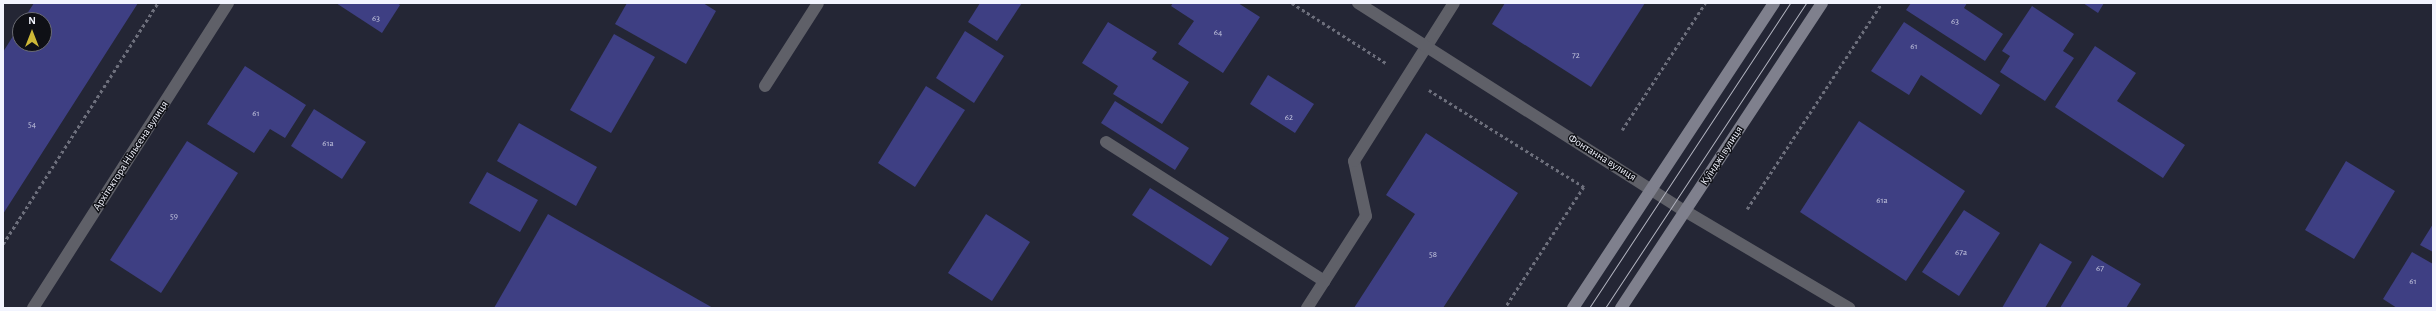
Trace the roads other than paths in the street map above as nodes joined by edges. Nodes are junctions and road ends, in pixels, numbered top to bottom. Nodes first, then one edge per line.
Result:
1 (228, 3) edge
2 (818, 3) edge
3 (1358, 3) edge
4 (1454, 3) edge
5 (1774, 3) edge
6 (1822, 3) edge
7 (1426, 46) junction
8 (765, 86) dead end
9 (1106, 142) dead end
10 (1651, 189) junction
11 (1685, 211) junction
12 (1324, 281) junction
13 (33, 308) edge
14 (1307, 308) edge
15 (1573, 308) edge
16 (1621, 308) edge
17 (1849, 308) edge

1 - 13 street, Архітектора Нільсена вулиця
2 - 8 street
3 - 7 street, Фонтанна вулиця
4 - 7 street
5 - 10 main road
6 - 11 main road, Куїнджі вулиця
7 - 10 street, Фонтанна вулиця
7 - 12 street
9 - 12 street
10 - 11 street, Фонтанна вулиця
10 - 15 main road
11 - 16 main road, Куїнджі вулиця
11 - 17 street, Фонтанна вулиця
12 - 14 street

